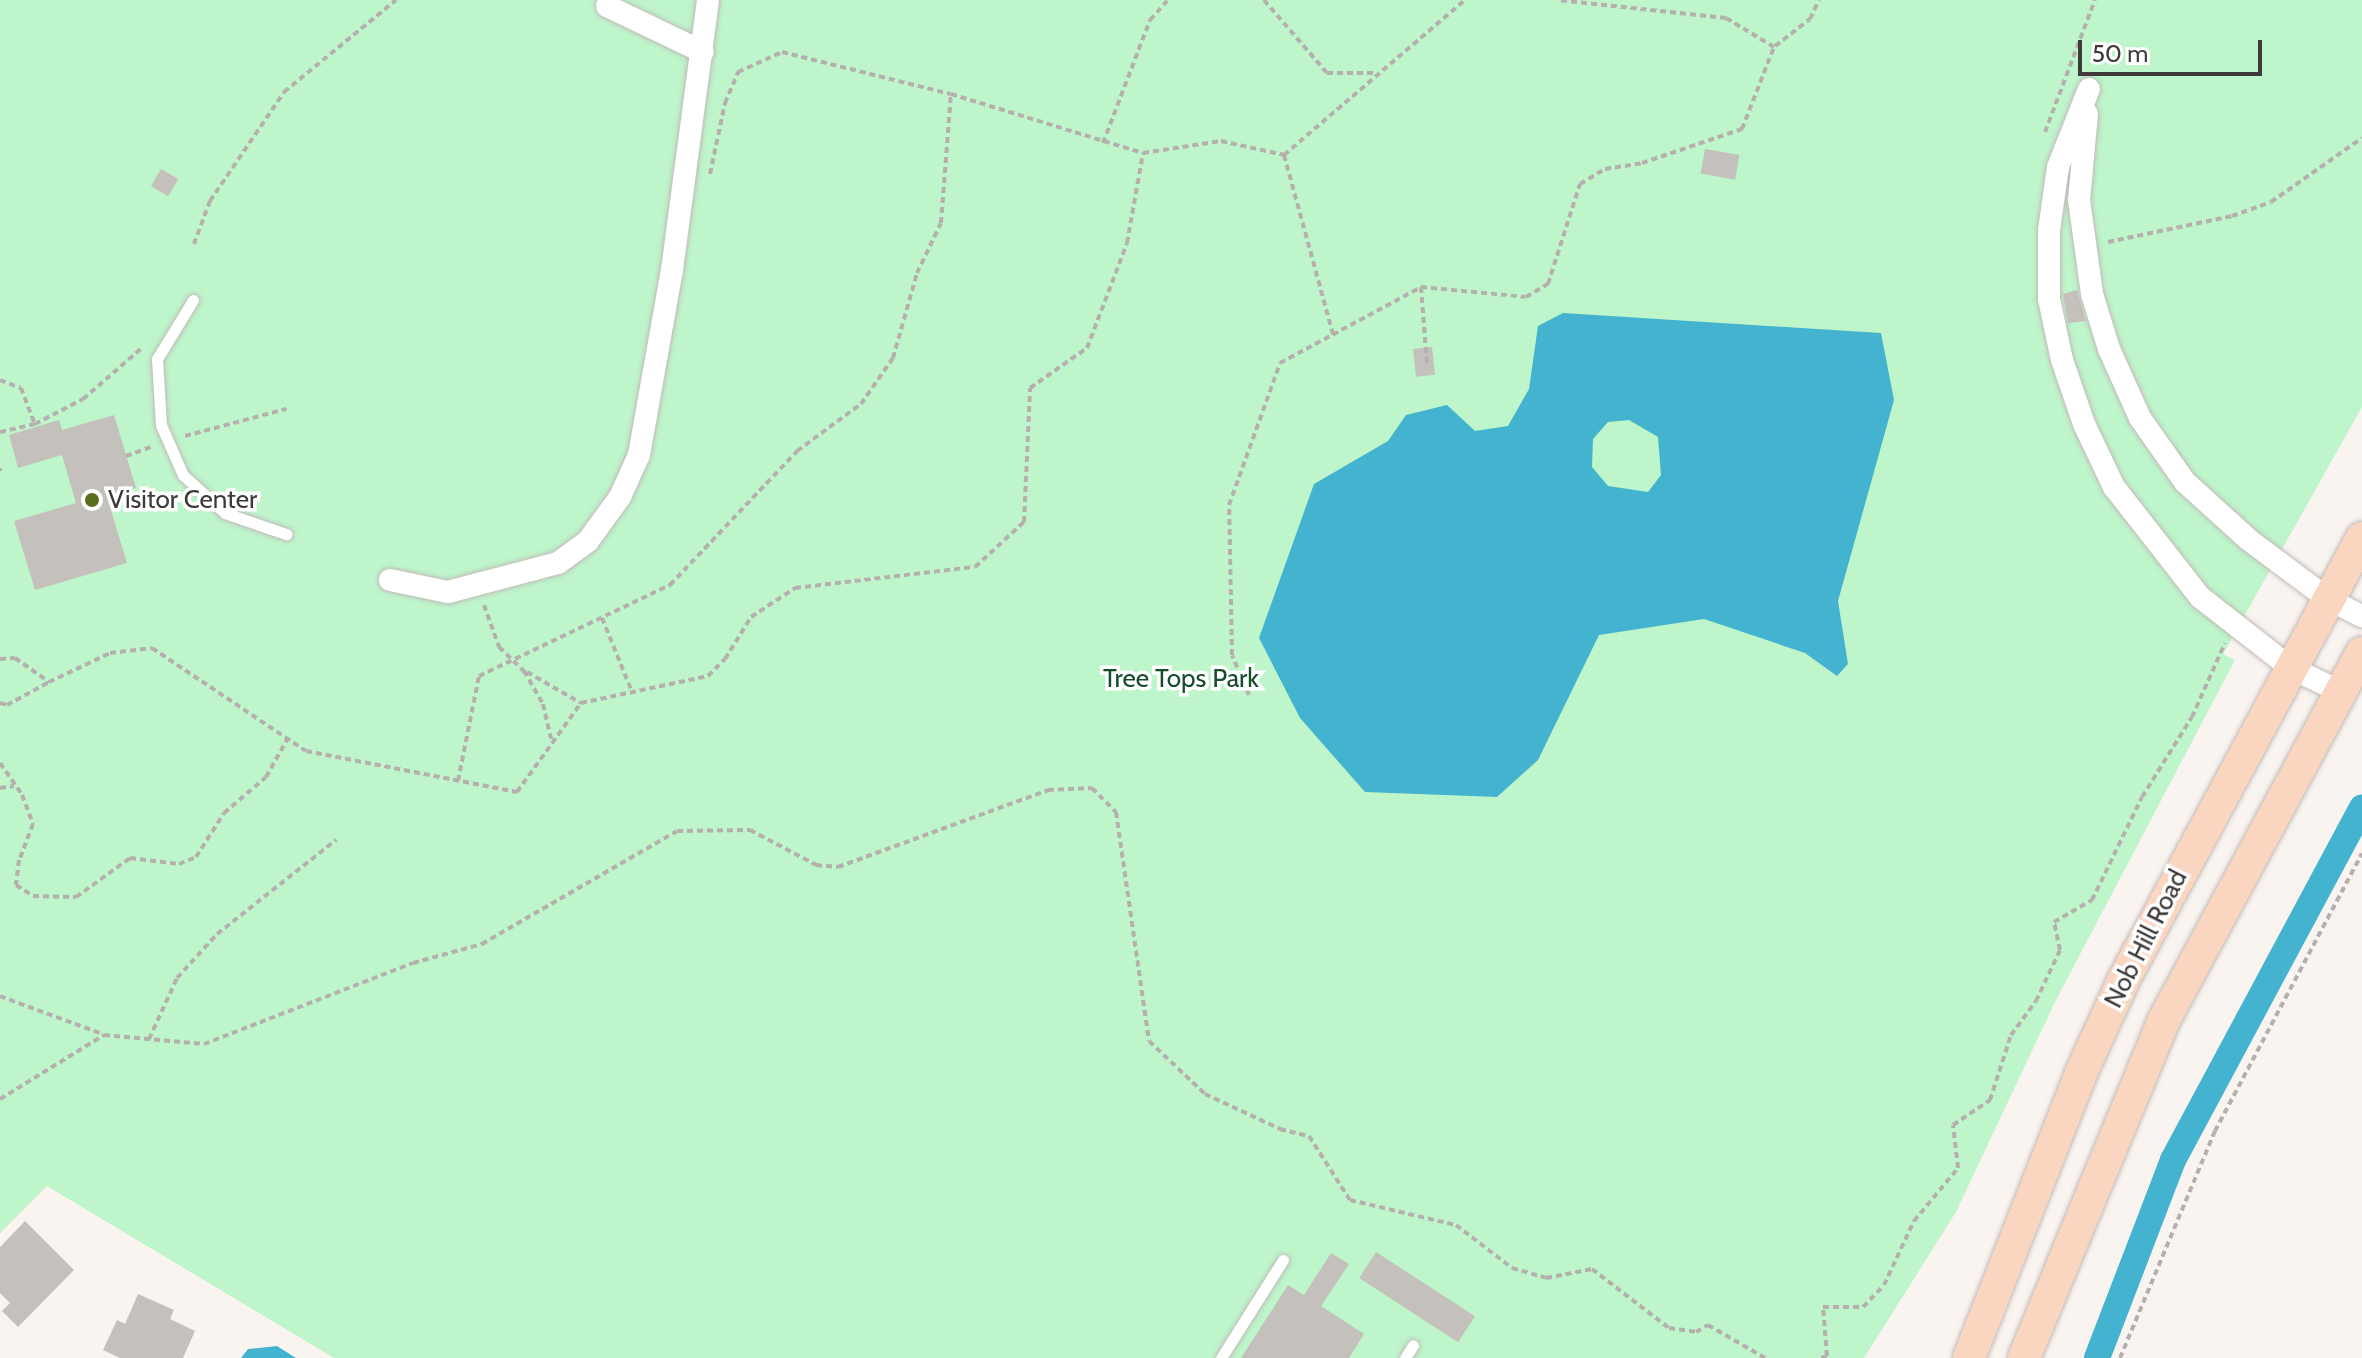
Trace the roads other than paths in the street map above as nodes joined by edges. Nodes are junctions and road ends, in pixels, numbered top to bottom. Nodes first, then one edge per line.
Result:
1 (708, 0) edge
2 (607, 6) dead end
3 (703, 52) junction
4 (193, 300) dead end
5 (286, 534) dead end
6 (2362, 538) edge
7 (390, 580) dead end
8 (2328, 599) junction
9 (2362, 616) edge
10 (2362, 653) edge
11 (2291, 668) junction
12 (2341, 692) junction
13 (1283, 1260) dead end
14 (1413, 1345) dead end
15 (1221, 1358) edge
16 (1405, 1358) edge
17 (1969, 1358) edge
18 (2024, 1358) edge

1 - 3 street
2 - 3 street
3 - 7 street
4 - 5 lane
6 - 8 main road, Nob Hill Road
8 - 9 street
8 - 11 main road, Nob Hill Road
8 - 11 street
10 - 12 main road, Nob Hill Road
11 - 12 street
11 - 17 main road, Nob Hill Road
12 - 18 main road, Nob Hill Road
13 - 15 lane
14 - 16 lane

